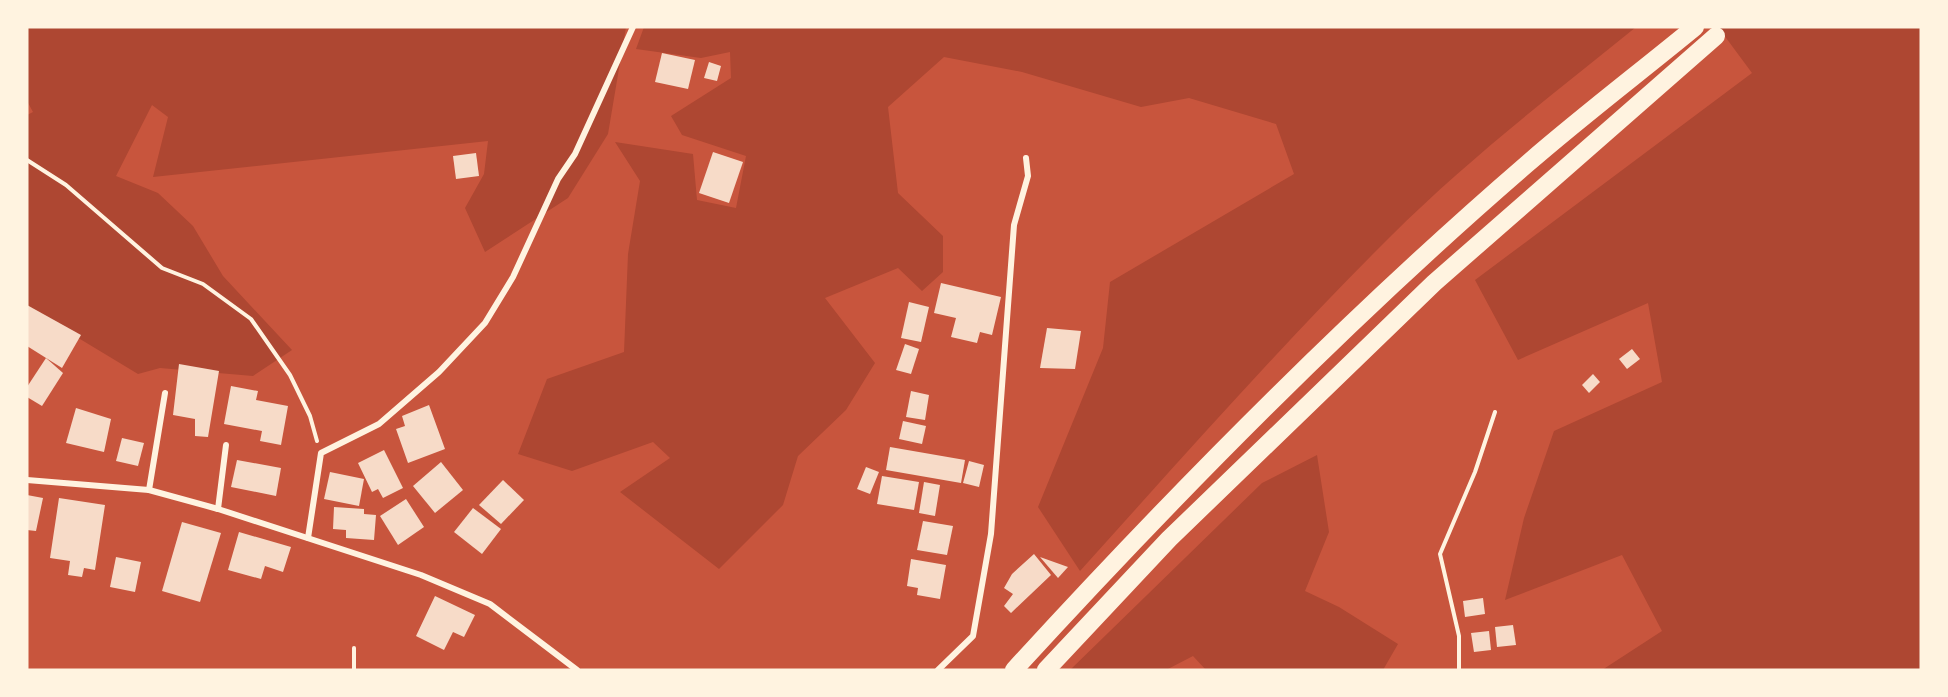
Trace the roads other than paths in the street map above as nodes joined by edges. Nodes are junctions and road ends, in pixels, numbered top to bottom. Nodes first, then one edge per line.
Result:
1 (633, 27) edge
2 (1695, 27) edge
3 (1716, 36) dead end
4 (1026, 158) dead end
5 (165, 393) dead end
6 (226, 444) dead end
7 (27, 480) edge
8 (149, 490) junction
9 (218, 509) junction
10 (308, 538) junction
11 (577, 670) edge
12 (938, 670) edge
13 (1014, 670) edge
14 (1046, 670) edge

1 - 10 street
2 - 13 highway
3 - 14 highway
4 - 12 street
5 - 8 street
6 - 9 street
7 - 8 street
8 - 9 street
9 - 10 street
10 - 11 street

